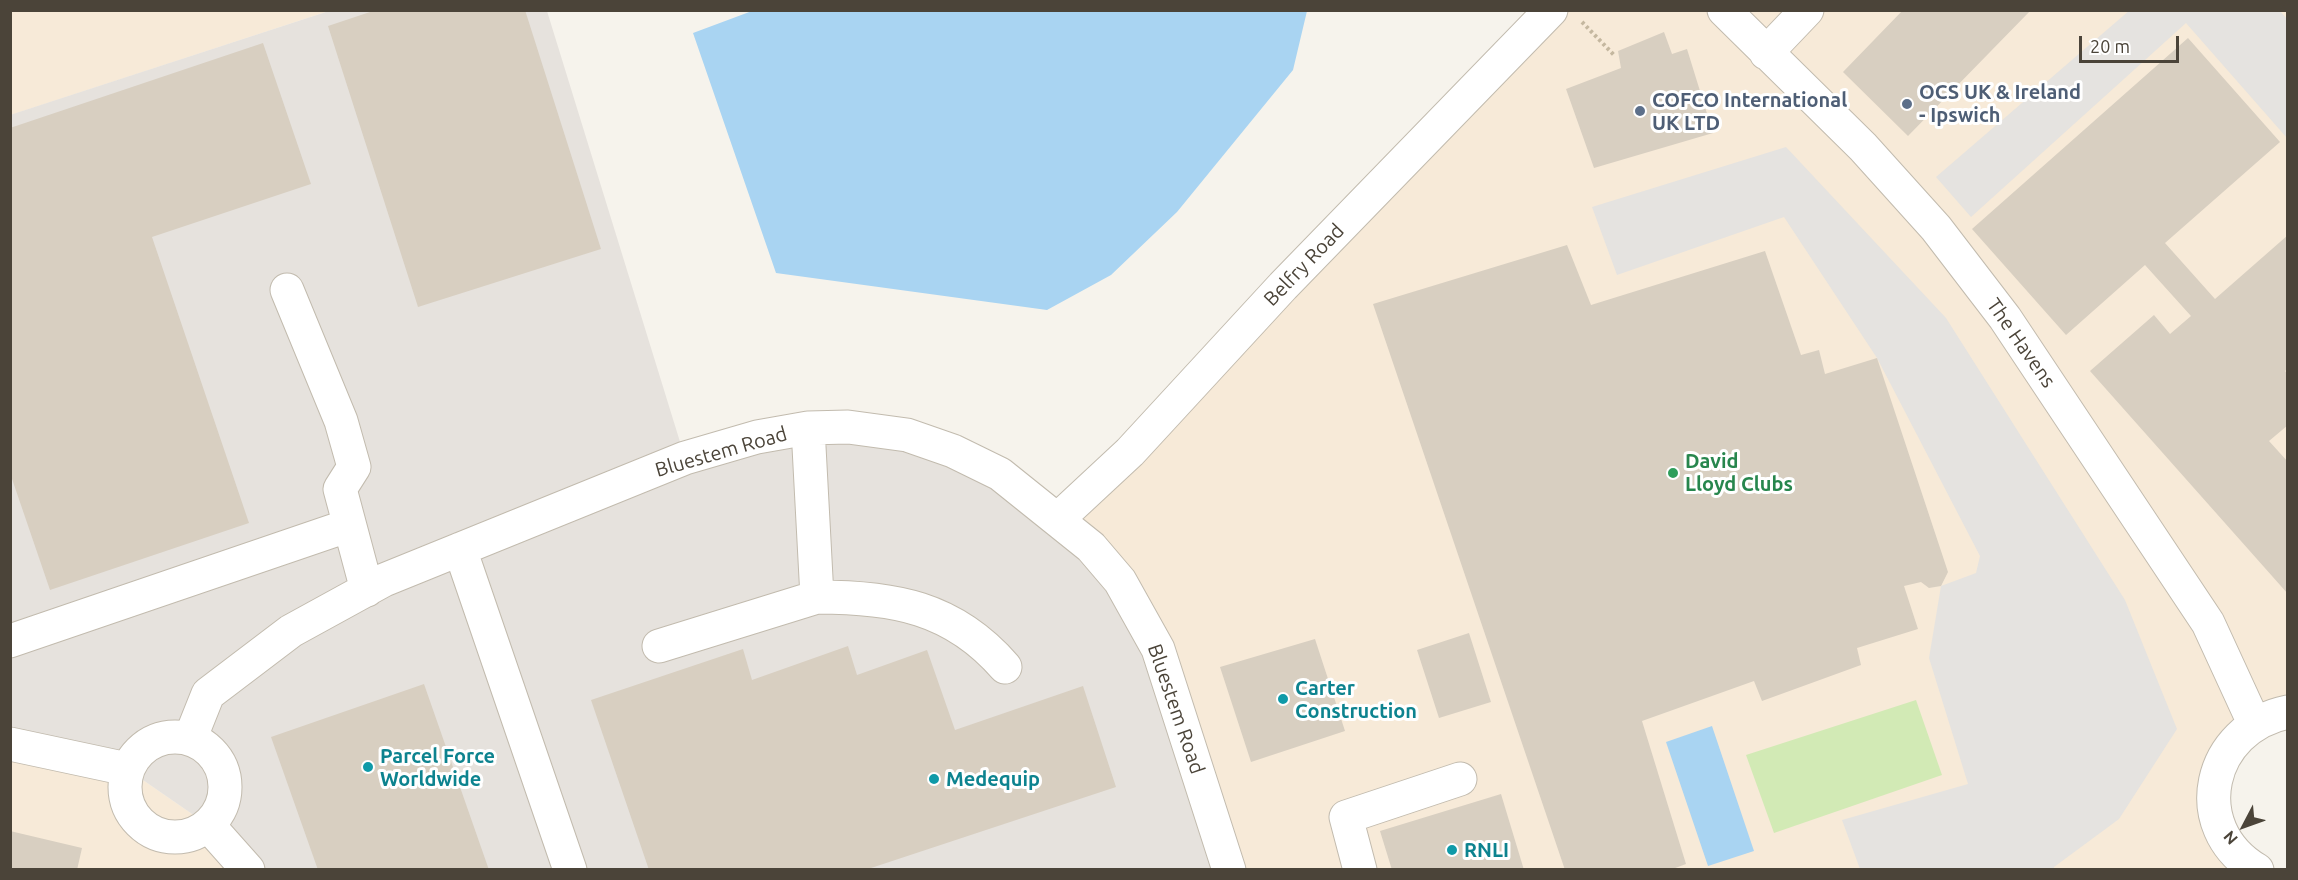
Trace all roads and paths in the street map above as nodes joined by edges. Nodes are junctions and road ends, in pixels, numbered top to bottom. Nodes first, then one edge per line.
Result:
1 (1724, 10) edge
2 (1807, 10) edge
3 (1563, 13) edge
4 (1766, 53) junction
5 (1615, 56) dead end
6 (287, 290) dead end
7 (808, 428) junction
8 (1058, 519) junction
9 (347, 526) junction
10 (460, 549) junction
11 (367, 590) junction
12 (817, 597) junction
13 (10, 641) edge
14 (659, 646) dead end
15 (1005, 667) dead end
16 (2288, 712) edge
17 (2254, 723) junction
18 (190, 739) junction
19 (10, 744) edge
20 (127, 769) junction
21 (1460, 779) dead end
22 (208, 825) junction
23 (248, 870) edge
24 (570, 870) edge
25 (1229, 870) edge
26 (1360, 870) edge
27 (2258, 870) edge

1 - 4 street, The Havens
2 - 4 street
3 - 5 path
3 - 8 street, Belfry Road
4 - 17 street, The Havens
6 - 9 street
7 - 8 street, Bluestem Road
7 - 10 street, Bluestem Road
7 - 12 street
8 - 25 street, Bluestem Road
9 - 11 street
9 - 13 street
10 - 11 street, Bluestem Road
10 - 24 street
11 - 18 street, Bluestem Road
12 - 14 street
12 - 15 street
16 - 17 street
17 - 27 street
18 - 20 street
18 - 22 street
19 - 20 street
20 - 22 street
21 - 26 street
22 - 23 street

